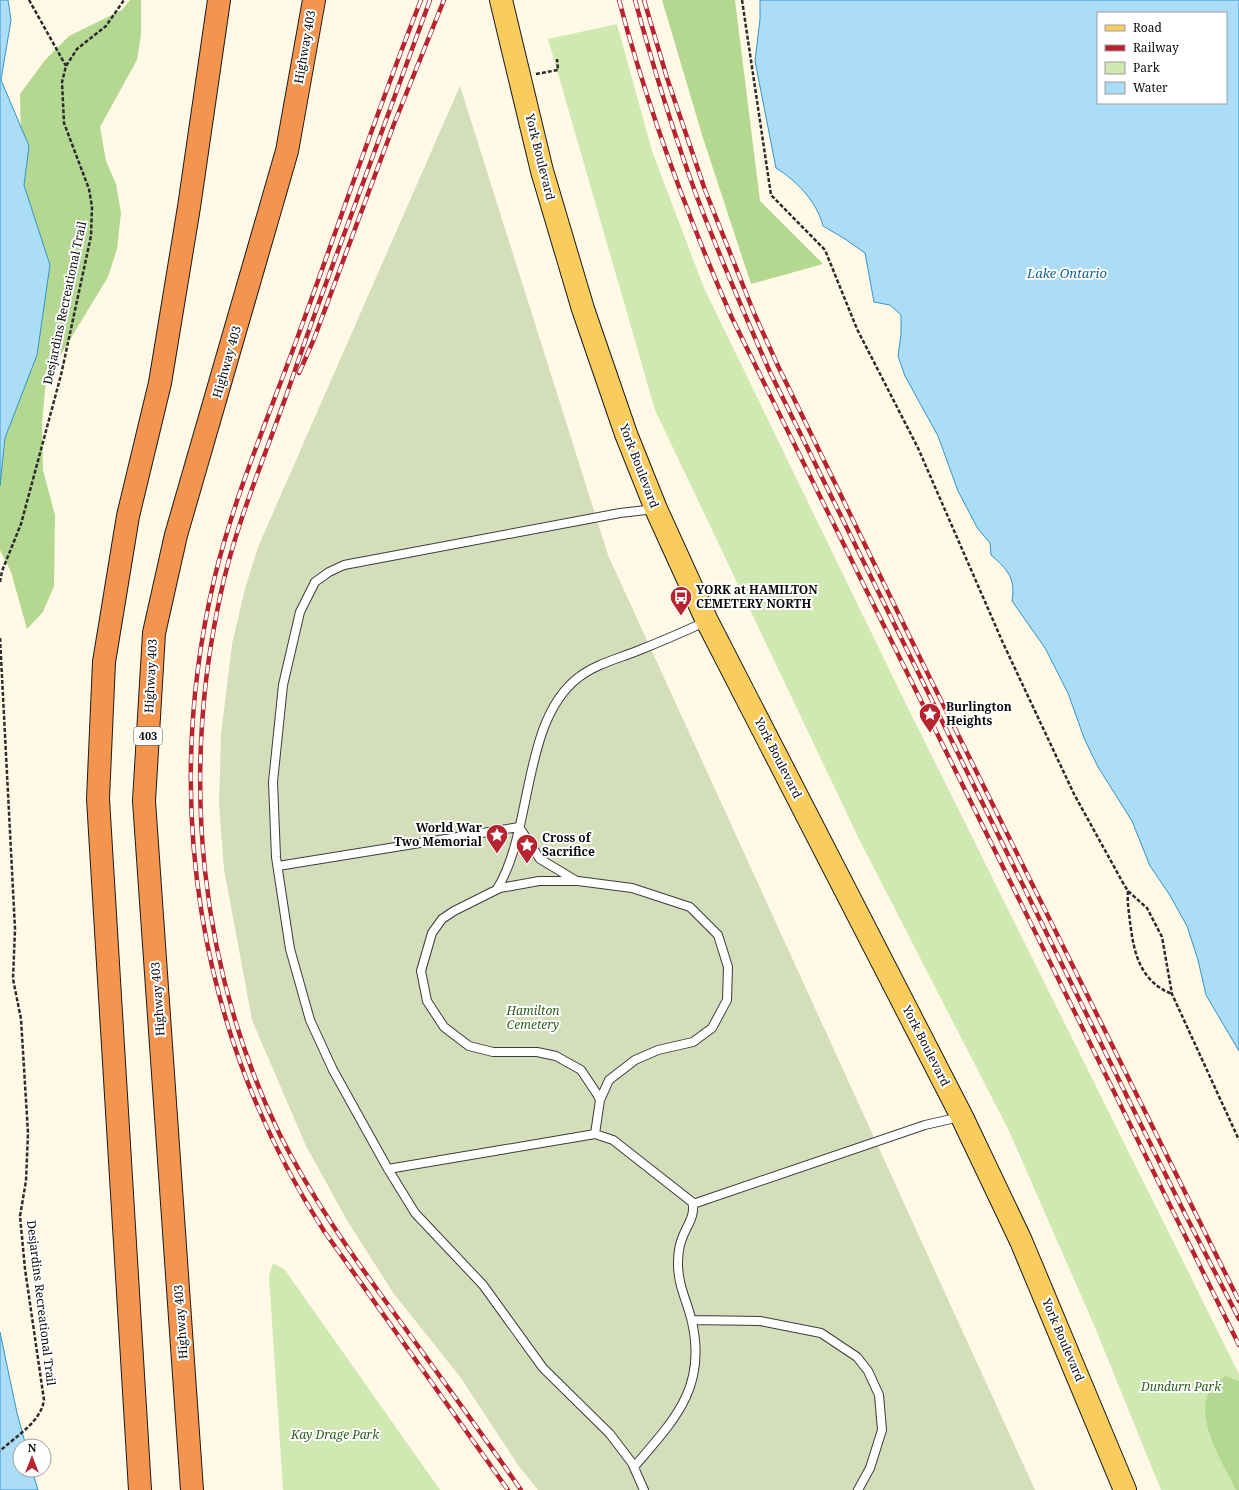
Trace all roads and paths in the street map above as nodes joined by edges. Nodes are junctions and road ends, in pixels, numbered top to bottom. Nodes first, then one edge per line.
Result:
1 (29, 0) edge
2 (124, 0) edge
3 (219, 0) edge
4 (314, 0) edge
5 (742, 0) edge
6 (504, 10) edge
7 (557, 59) dead end
8 (66, 66) junction
9 (540, 73) dead end
10 (656, 509) junction
11 (0, 582) edge
12 (707, 621) junction
13 (0, 638) edge
14 (519, 827) junction
15 (278, 866) junction
16 (578, 881) junction
17 (496, 889) junction
18 (1128, 891) junction
19 (1172, 994) junction
20 (600, 1100) junction
21 (962, 1117) junction
22 (595, 1134) junction
23 (1239, 1140) edge
24 (388, 1169) junction
25 (693, 1204) junction
26 (692, 1320) junction
27 (0, 1451) edge
28 (634, 1467) junction
29 (140, 1490) edge
30 (192, 1490) edge
31 (644, 1490) edge
32 (858, 1490) edge
33 (1125, 1490) edge

1 - 8 path
2 - 8 path, Desjardins Recreational Trail
3 - 29 highway
4 - 30 highway, Highway 403 / 403
5 - 18 path
6 - 10 main road, York Boulevard
7 - 9 path
8 - 11 path, Desjardins Recreational Trail
10 - 12 main road, York Boulevard
10 - 15 lane
12 - 14 lane
12 - 21 main road, York Boulevard
13 - 27 path, Desjardins Recreational Trail
14 - 15 lane
14 - 16 lane
14 - 17 lane
15 - 24 lane
16 - 17 lane
16 - 20 lane
17 - 20 lane
18 - 19 path
18 - 19 path
19 - 23 path
20 - 22 lane
21 - 25 lane
21 - 33 main road, York Boulevard
22 - 24 lane
22 - 25 lane
24 - 28 lane
25 - 26 lane
26 - 28 lane
26 - 32 lane
28 - 31 lane

